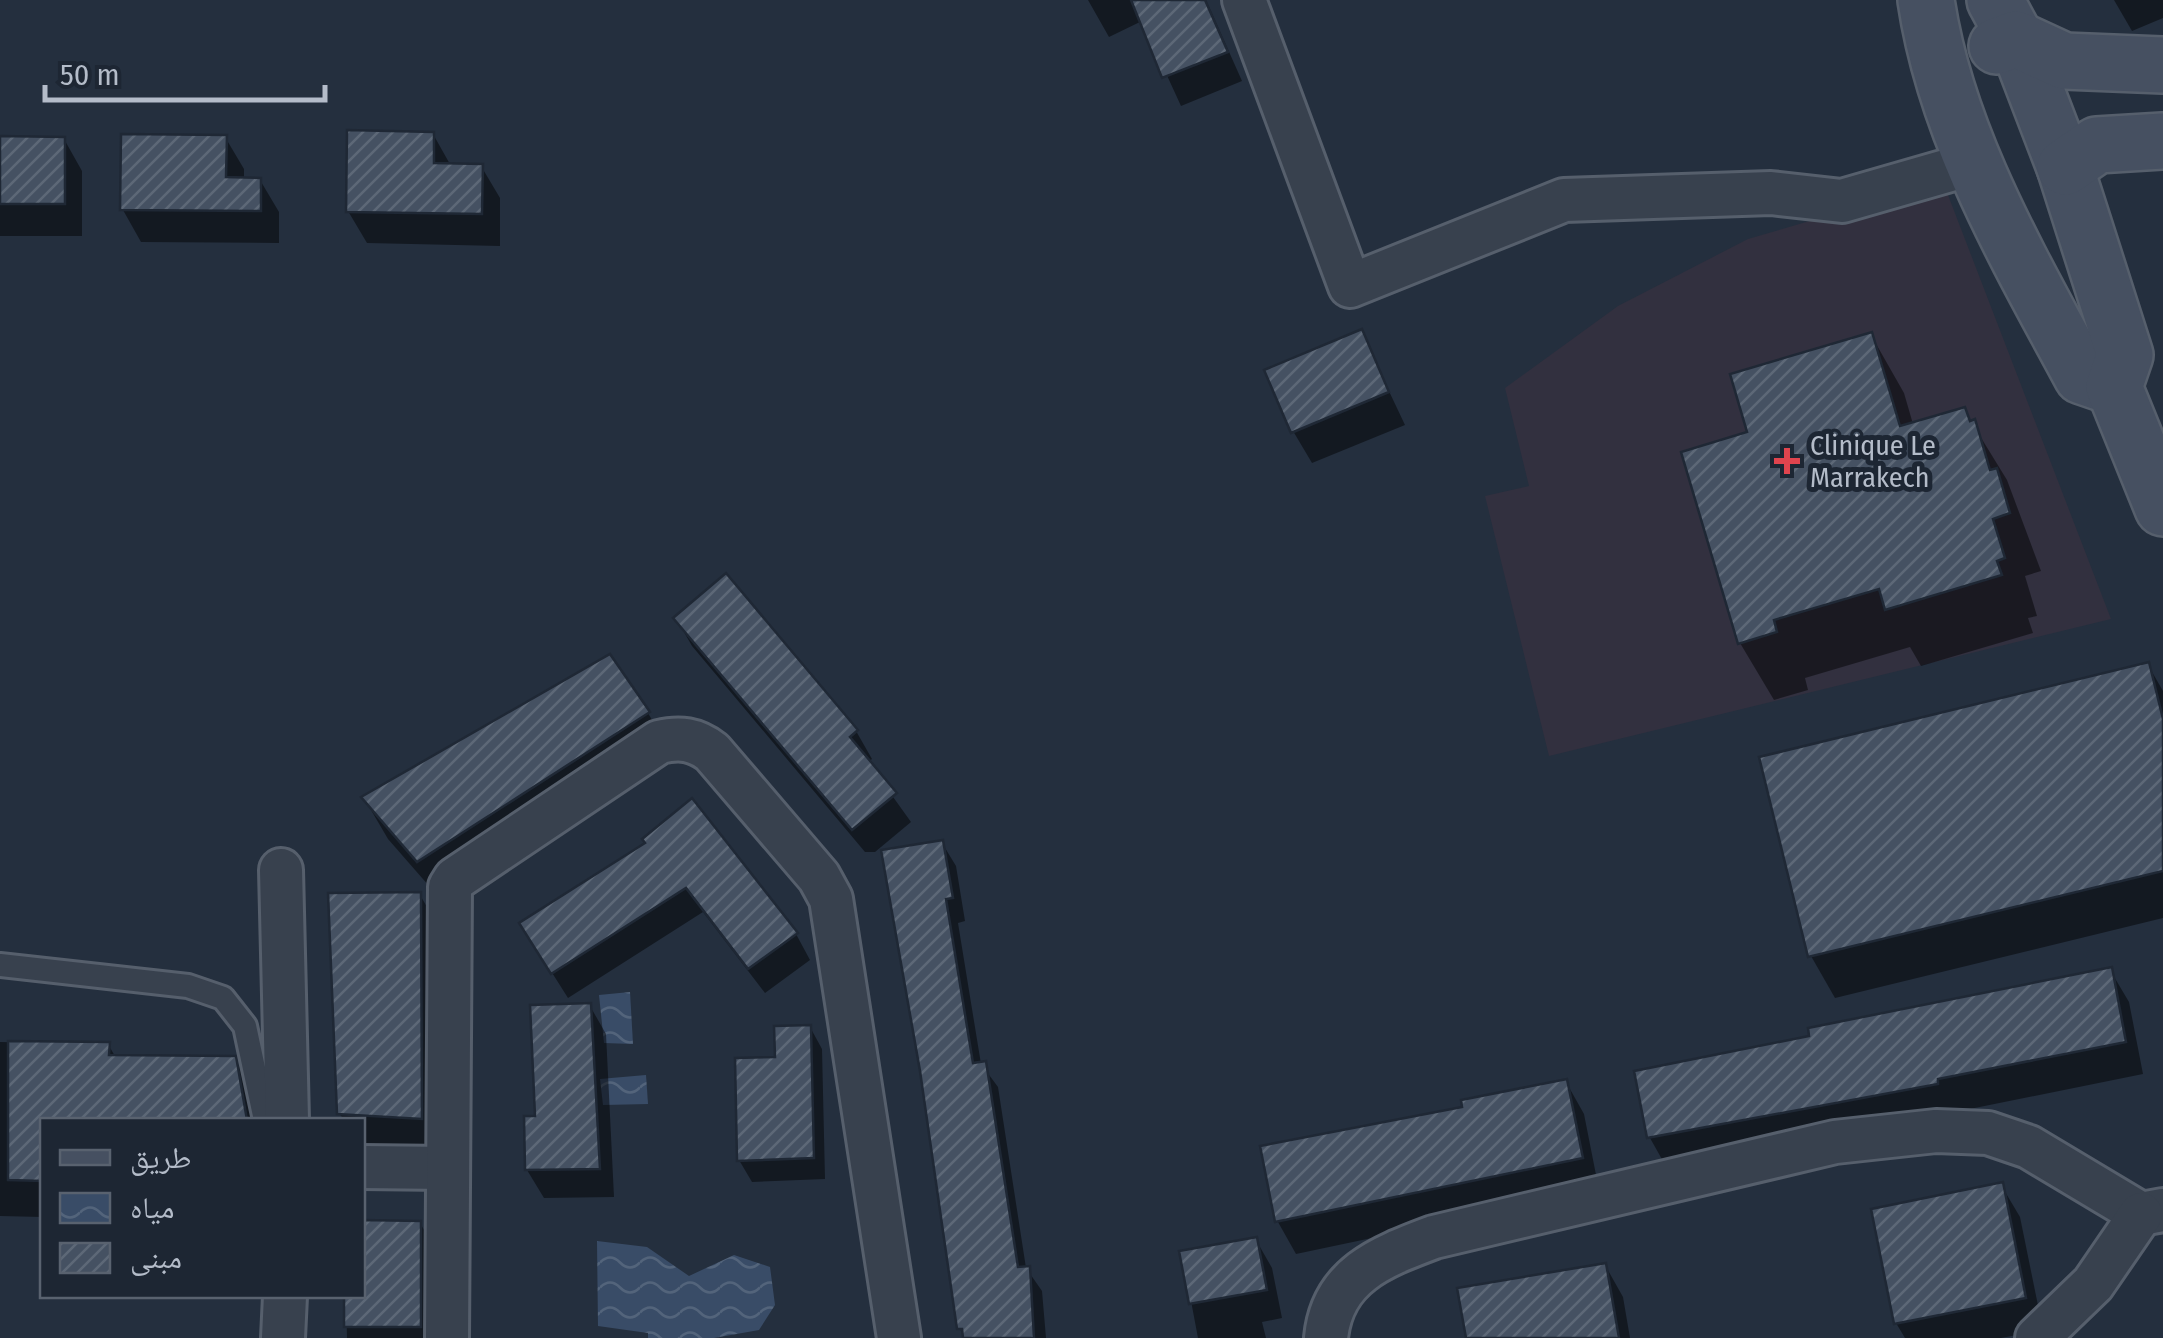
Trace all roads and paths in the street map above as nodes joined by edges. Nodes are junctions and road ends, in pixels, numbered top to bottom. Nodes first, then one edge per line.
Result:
1 (1244, 0) edge
2 (1926, 0) edge
3 (2006, 20) edge
4 (2163, 64) edge
5 (1939, 65) junction
6 (2163, 141) edge
7 (1974, 163) junction
8 (2065, 166) junction
9 (2086, 234) junction
10 (2019, 259) junction
11 (2114, 387) junction
12 (2163, 508) edge
13 (281, 870) dead end
14 (0, 965) edge
15 (265, 1118) edge
16 (287, 1118) edge
17 (365, 1168) edge
18 (447, 1168) junction
19 (2152, 1212) edge
20 (284, 1298) edge
21 (283, 1338) edge
22 (447, 1338) edge
23 (899, 1338) edge
24 (1326, 1338) edge
25 (2037, 1338) edge

1 - 7 street
2 - 5 street
3 - 4 street
3 - 5 street
3 - 8 street
5 - 7 street
6 - 8 street
7 - 10 street
8 - 9 street
9 - 10 street
9 - 11 street
10 - 11 street
11 - 12 street
13 - 16 street
14 - 15 lane
17 - 18 street
18 - 22 street
18 - 23 street
19 - 24 street
19 - 25 street
20 - 21 street

